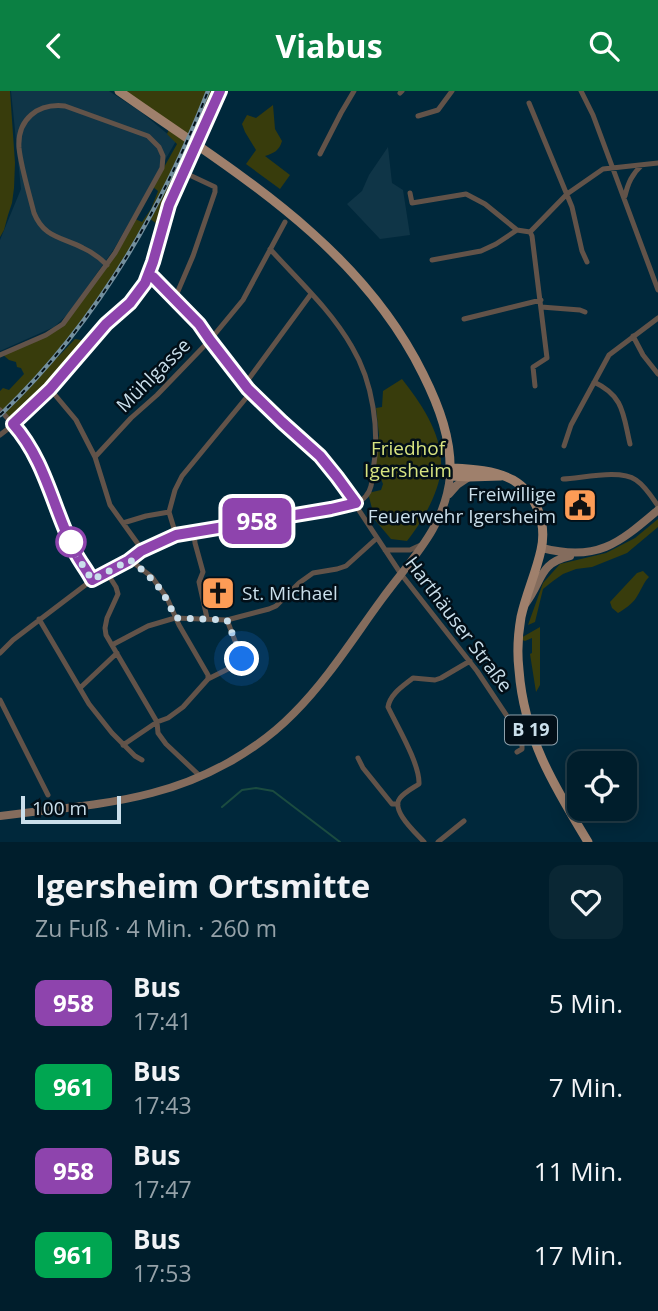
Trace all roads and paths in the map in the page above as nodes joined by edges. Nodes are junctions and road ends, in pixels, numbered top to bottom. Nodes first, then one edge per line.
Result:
1 (120, 91) edge
2 (220, 91) edge
3 (354, 91) edge
4 (452, 91) edge
5 (581, 91) edge
6 (529, 103) dead end
7 (418, 117) dead end
8 (320, 154) dead end
9 (658, 163) edge
10 (643, 165) junction
11 (614, 168) junction
12 (183, 172) junction
13 (411, 193) dead end
14 (567, 194) junction
15 (624, 199) junction
16 (285, 222) dead end
17 (517, 230) junction
18 (530, 232) junction
19 (270, 249) junction
20 (432, 260) dead end
21 (587, 262) dead end
22 (107, 265) junction
23 (149, 276) junction
24 (658, 290) edge
25 (311, 295) junction
26 (174, 298) junction
27 (541, 304) junction
28 (585, 312) dead end
29 (658, 317) edge
30 (464, 319) dead end
31 (634, 336) junction
32 (210, 340) junction
33 (0, 355) edge
34 (658, 374) edge
35 (594, 382) junction
36 (245, 384) junction
37 (535, 386) dead end
38 (50, 389) junction
39 (251, 392) junction
40 (0, 409) edge
41 (13, 424) junction
42 (0, 435) edge
43 (630, 444) dead end
44 (564, 446) dead end
45 (94, 457) junction
46 (450, 472) junction
47 (500, 476) junction
48 (469, 477) junction
49 (563, 479) dead end
50 (447, 497) junction
51 (356, 503) junction
52 (658, 508) edge
53 (169, 512) junction
54 (123, 523) junction
55 (194, 532) junction
56 (176, 535) junction
57 (377, 538) junction
58 (426, 542) junction
59 (385, 550) junction
60 (141, 551) junction
61 (541, 551) junction
62 (586, 552) junction
63 (559, 559) junction
64 (130, 560) junction
65 (107, 573) junction
66 (401, 573) junction
67 (92, 580) junction
68 (525, 605) junction
69 (175, 618) junction
70 (207, 618) junction
71 (39, 619) junction
72 (227, 620) junction
73 (112, 645) junction
74 (0, 653) edge
75 (117, 653) junction
76 (470, 661) junction
77 (208, 679) junction
78 (79, 688) junction
79 (0, 700) edge
80 (157, 722) junction
81 (123, 745) junction
82 (517, 752) dead end
83 (358, 758) dead end
84 (142, 760) dead end
85 (199, 777) junction
86 (48, 795) dead end
87 (398, 804) junction
88 (0, 816) edge
89 (464, 821) dead end
90 (424, 842) edge
91 (438, 842) edge
92 (588, 842) edge

1 - 46 main road
2 - 12 street
3 - 8 street
4 - 7 street
5 - 11 street
6 - 14 street
9 - 10 street
10 - 11 street
10 - 15 street
11 - 14 street
11 - 15 street
12 - 23 street
12 - 26 street
13 - 17 street
14 - 18 street
14 - 21 street
15 - 24 street
16 - 19 street, Mühlgasse
17 - 18 street
17 - 20 street
18 - 27 street
19 - 25 street
19 - 32 street, Mühlgasse
22 - 22 street
22 - 33 street
23 - 26 street, Harthäuser Straße
23 - 38 street
25 - 36 street
25 - 51 street
26 - 32 street, Harthäuser Straße
27 - 28 street
27 - 30 street
27 - 37 street
29 - 31 street
31 - 34 street
31 - 35 street
32 - 36 street, Harthäuser Straße
32 - 45 street, Mühlgasse
35 - 43 street
35 - 44 street
36 - 39 street, Harthäuser Straße
38 - 41 street
38 - 45 street
39 - 51 street, Harthäuser Straße
39 - 53 street
40 - 41 street
41 - 42 street
41 - 67 street
45 - 54 street
46 - 47 main road, B 19
46 - 48 main road
46 - 50 main road
47 - 48 main road
47 - 61 main road, B 19
48 - 50 main road
49 - 52 street
50 - 58 main road
51 - 55 street
51 - 57 street, Harthäuser Straße
52 - 62 main road
53 - 54 street
53 - 56 street
54 - 60 street
55 - 56 street
55 - 70 street
56 - 60 street
57 - 59 street, Harthäuser Straße
57 - 72 street
58 - 59 street, Harthäuser Straße
58 - 66 main road
59 - 66 street, Harthäuser Straße
60 - 64 street
61 - 62 main road
61 - 63 main road
61 - 68 main road, B 19
62 - 63 main road
63 - 68 main road
64 - 65 street
64 - 69 street
65 - 67 street
65 - 73 street
66 - 76 street, Harthäuser Straße
66 - 85 main road
67 - 71 street
68 - 92 main road, B 19
69 - 70 street
69 - 73 street
69 - 77 street
70 - 72 street
71 - 74 street
71 - 78 street
72 - 77 street
73 - 75 street
75 - 78 street
75 - 80 street
76 - 82 street, Harthäuser Straße
76 - 87 street
77 - 80 street
78 - 81 street
79 - 86 street
80 - 81 street
80 - 85 street
81 - 84 street
83 - 87 street
85 - 88 main road
87 - 90 street
89 - 91 street

